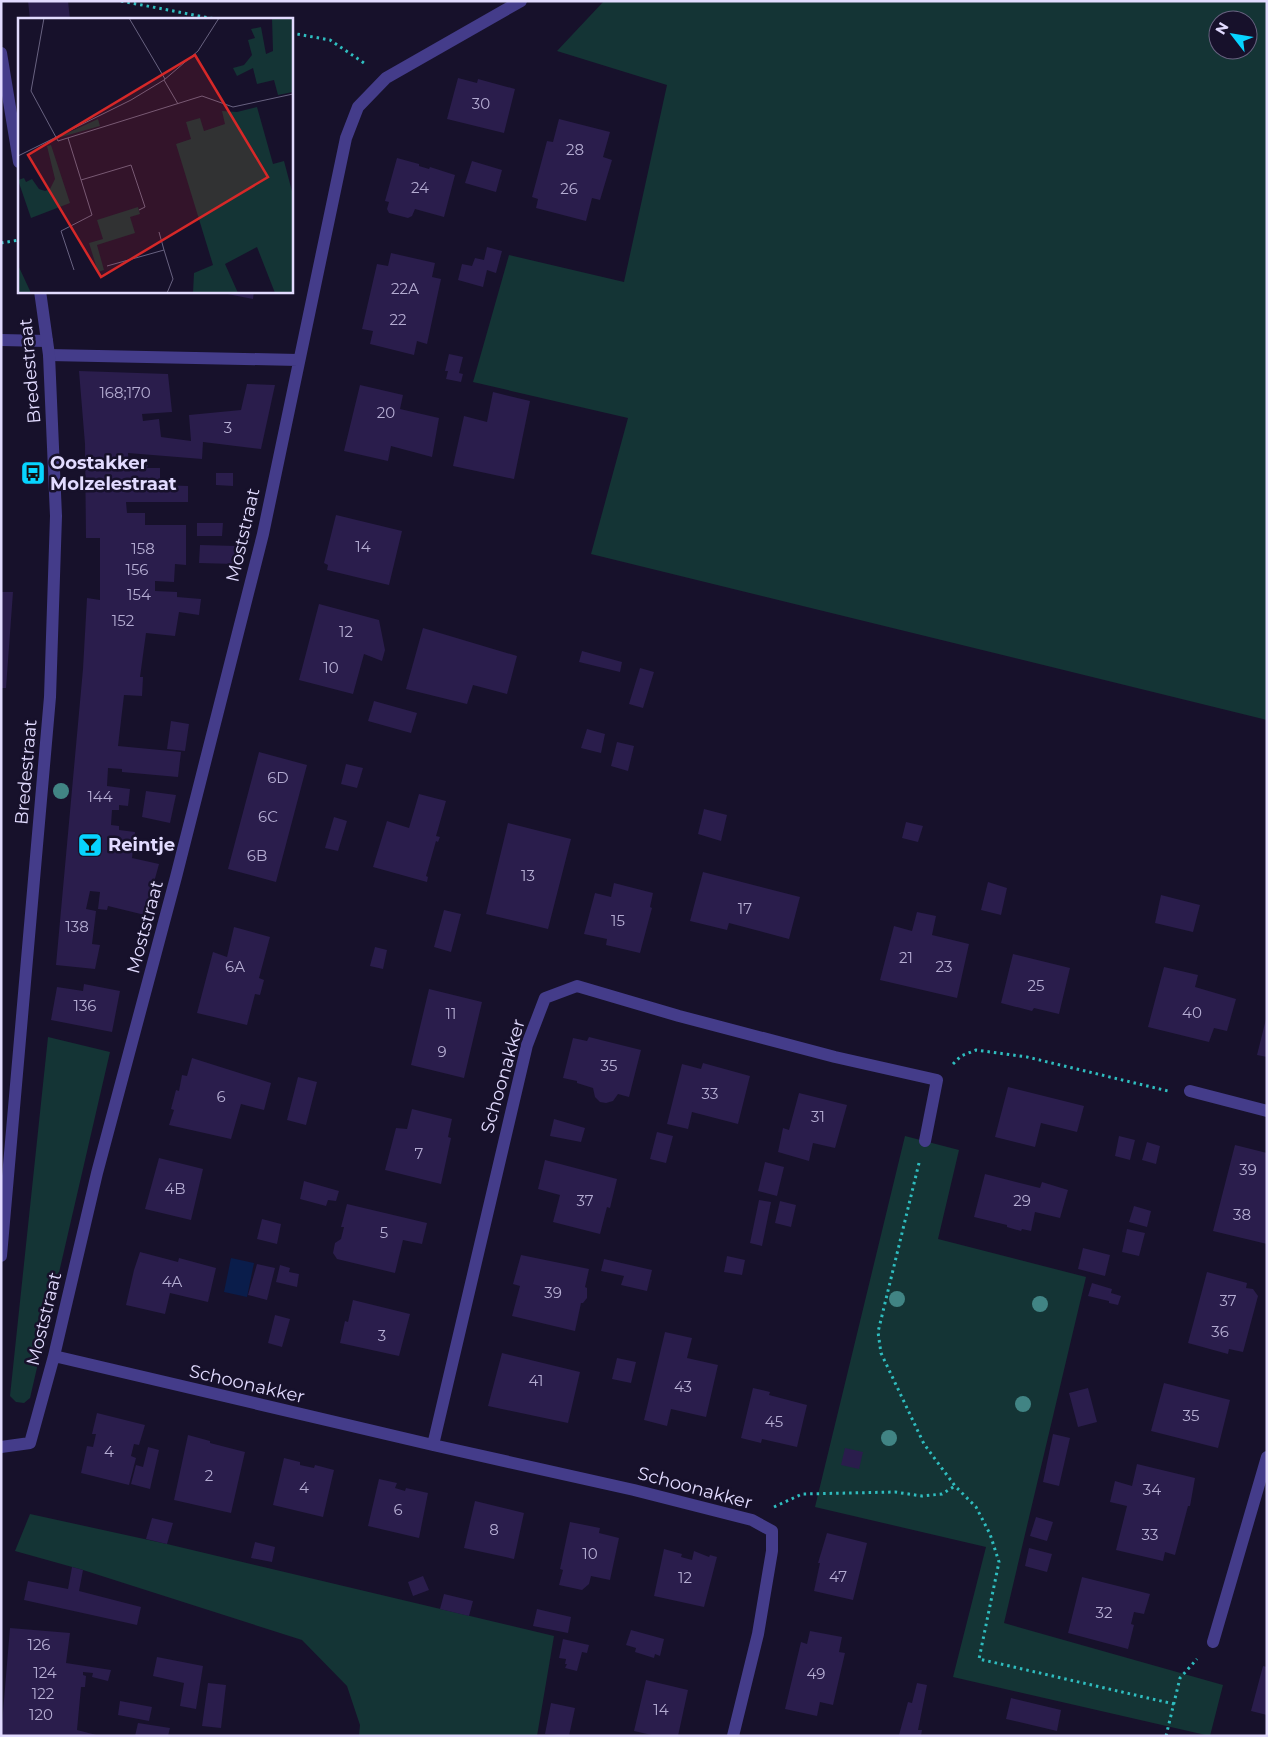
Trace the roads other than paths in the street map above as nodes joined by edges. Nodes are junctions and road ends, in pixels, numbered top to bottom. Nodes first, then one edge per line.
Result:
1 (521, 1) edge
2 (1, 53) edge
3 (18, 156) edge
4 (40, 292) edge
5 (1, 340) edge
6 (47, 341) junction
7 (49, 355) junction
8 (298, 360) junction
9 (1190, 1091) road end
10 (1267, 1111) edge
11 (925, 1141) road end
12 (1, 1256) edge
13 (54, 1356) junction
14 (433, 1445) junction
15 (1, 1447) edge
16 (1267, 1457) edge
17 (1213, 1642) road end
18 (733, 1736) edge

1 - 8 street, Moststraat
2 - 3 street
4 - 6 street, Bredestraat
5 - 6 street
6 - 7 street, Bredestraat
7 - 8 street
7 - 12 street, Bredestraat
8 - 13 street, Moststraat
9 - 10 street
11 - 14 street, Schoonakker
13 - 14 street, Schoonakker
13 - 15 street, Moststraat
14 - 18 street, Schoonakker
16 - 17 street

